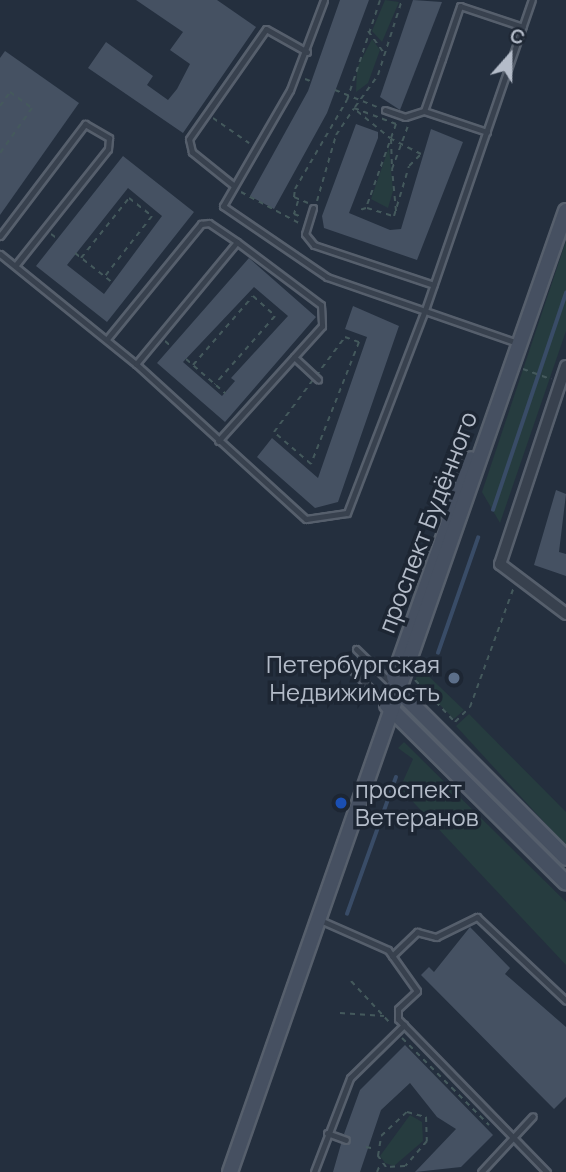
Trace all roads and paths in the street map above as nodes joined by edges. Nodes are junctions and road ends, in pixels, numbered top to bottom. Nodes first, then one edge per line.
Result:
1 (324, 0) edge
2 (380, 0) edge
3 (402, 0) edge
4 (532, 0) edge
5 (458, 3) edge
6 (498, 18) junction
7 (495, 26) dead end
8 (523, 27) junction
9 (367, 30) junction
10 (307, 52) junction
11 (383, 52) junction
12 (297, 76) junction
13 (313, 82) dead end
14 (335, 90) dead end
15 (348, 95) junction
16 (347, 100) junction
17 (363, 102) junction
18 (0, 106) edge
19 (354, 108) junction
20 (385, 110) joint
21 (424, 111) junction
22 (207, 114) junction
23 (409, 122) dead end
24 (487, 132) junction
25 (245, 139) dead end
26 (390, 139) junction
27 (401, 145) junction
28 (0, 153) edge
29 (392, 169) junction
30 (233, 185) junction
31 (299, 200) junction
32 (313, 208) junction
33 (366, 208) junction
34 (357, 211) dead end
35 (566, 211) edge
36 (397, 212) junction
37 (0, 236) edge
38 (237, 242) junction
39 (75, 253) dead end
40 (0, 254) edge
41 (82, 258) junction
42 (15, 266) junction
43 (104, 276) junction
44 (113, 283) dead end
45 (434, 285) junction
46 (425, 310) junction
47 (107, 339) junction
48 (520, 343) junction
49 (294, 357) junction
50 (186, 359) dead end
51 (136, 364) junction
52 (193, 365) junction
53 (513, 365) junction
54 (566, 366) edge
55 (318, 379) junction
56 (561, 382) junction
57 (215, 384) junction
58 (225, 393) dead end
59 (218, 441) junction
60 (513, 591) dead end
61 (566, 614) edge
62 (356, 649) dead end
63 (345, 663) dead end
64 (414, 672) dead end
65 (396, 688) junction
66 (390, 707) junction
67 (421, 735) junction
68 (381, 747) junction
69 (566, 858) edge
70 (566, 883) edge
71 (319, 915) junction
72 (392, 956) junction
73 (351, 981) dead end
74 (566, 1001) edge
75 (340, 1013) dead end
76 (384, 1016) junction
77 (404, 1025) junction
78 (397, 1035) junction
79 (533, 1116) dead end
80 (497, 1126) dead end
81 (327, 1133) junction
82 (515, 1139) junction
83 (346, 1140) dead end
84 (366, 1147) dead end
85 (377, 1149) junction
86 (381, 1164) junction
87 (405, 1166) junction
88 (391, 1168) junction
89 (230, 1172) edge
90 (314, 1172) edge
91 (377, 1172) edge
92 (388, 1172) edge
93 (400, 1172) edge
94 (481, 1172) edge
95 (547, 1172) edge

1 - 10 lane
2 - 9 path
3 - 11 path
4 - 8 lane
5 - 6 lane
5 - 21 lane
6 - 7 lane
6 - 8 lane
8 - 24 lane
9 - 11 path
9 - 15 path
10 - 12 lane
10 - 22 lane
11 - 17 path
12 - 13 path
12 - 30 lane
14 - 15 path
15 - 16 path
15 - 17 path
16 - 19 path
16 - 31 path
17 - 19 path
17 - 20 path
18 - 28 path
19 - 26 path
19 - 26 path
19 - 32 path
20 - 21 lane
21 - 24 lane
22 - 25 path
22 - 30 lane
23 - 27 path
24 - 45 lane
26 - 27 path
26 - 29 path
26 - 33 path
27 - 29 path
27 - 36 path
29 - 36 path
30 - 31 path
30 - 46 lane
31 - 32 path
32 - 45 lane
33 - 34 path
33 - 36 path
35 - 48 street, проспект Будённого
37 - 42 lane
38 - 47 lane
38 - 49 lane
38 - 51 lane
39 - 41 path
40 - 42 lane
41 - 43 path
41 - 43 path
42 - 47 lane
43 - 44 path
45 - 46 lane
46 - 48 lane
46 - 59 lane
47 - 51 lane
48 - 53 street, проспект Будённого
49 - 55 lane
49 - 59 lane
50 - 52 path
51 - 59 lane
52 - 57 path
52 - 57 path
53 - 56 path
53 - 65 street, проспект Будённого
54 - 56 street
55 - 55 path
56 - 61 street
57 - 58 path
60 - 64 path
62 - 65 lane
63 - 66 lane
65 - 66 street, проспект Будённого
65 - 69 street
66 - 67 street
66 - 68 street, проспект Будённого
66 - 71 street, проспект Будённого
67 - 68 street
67 - 70 street
68 - 71 street, проспект Будённого
71 - 72 lane
71 - 89 street, проспект Будённого
72 - 74 lane
72 - 77 lane
73 - 76 path
75 - 76 path
76 - 78 path
77 - 78 lane
77 - 82 lane
78 - 80 path
78 - 81 lane
79 - 82 lane
81 - 83 lane
81 - 90 lane
82 - 94 lane
82 - 95 lane
84 - 85 path
85 - 86 path
85 - 87 path
86 - 88 path
86 - 91 path
87 - 88 path
87 - 93 path
88 - 92 path

